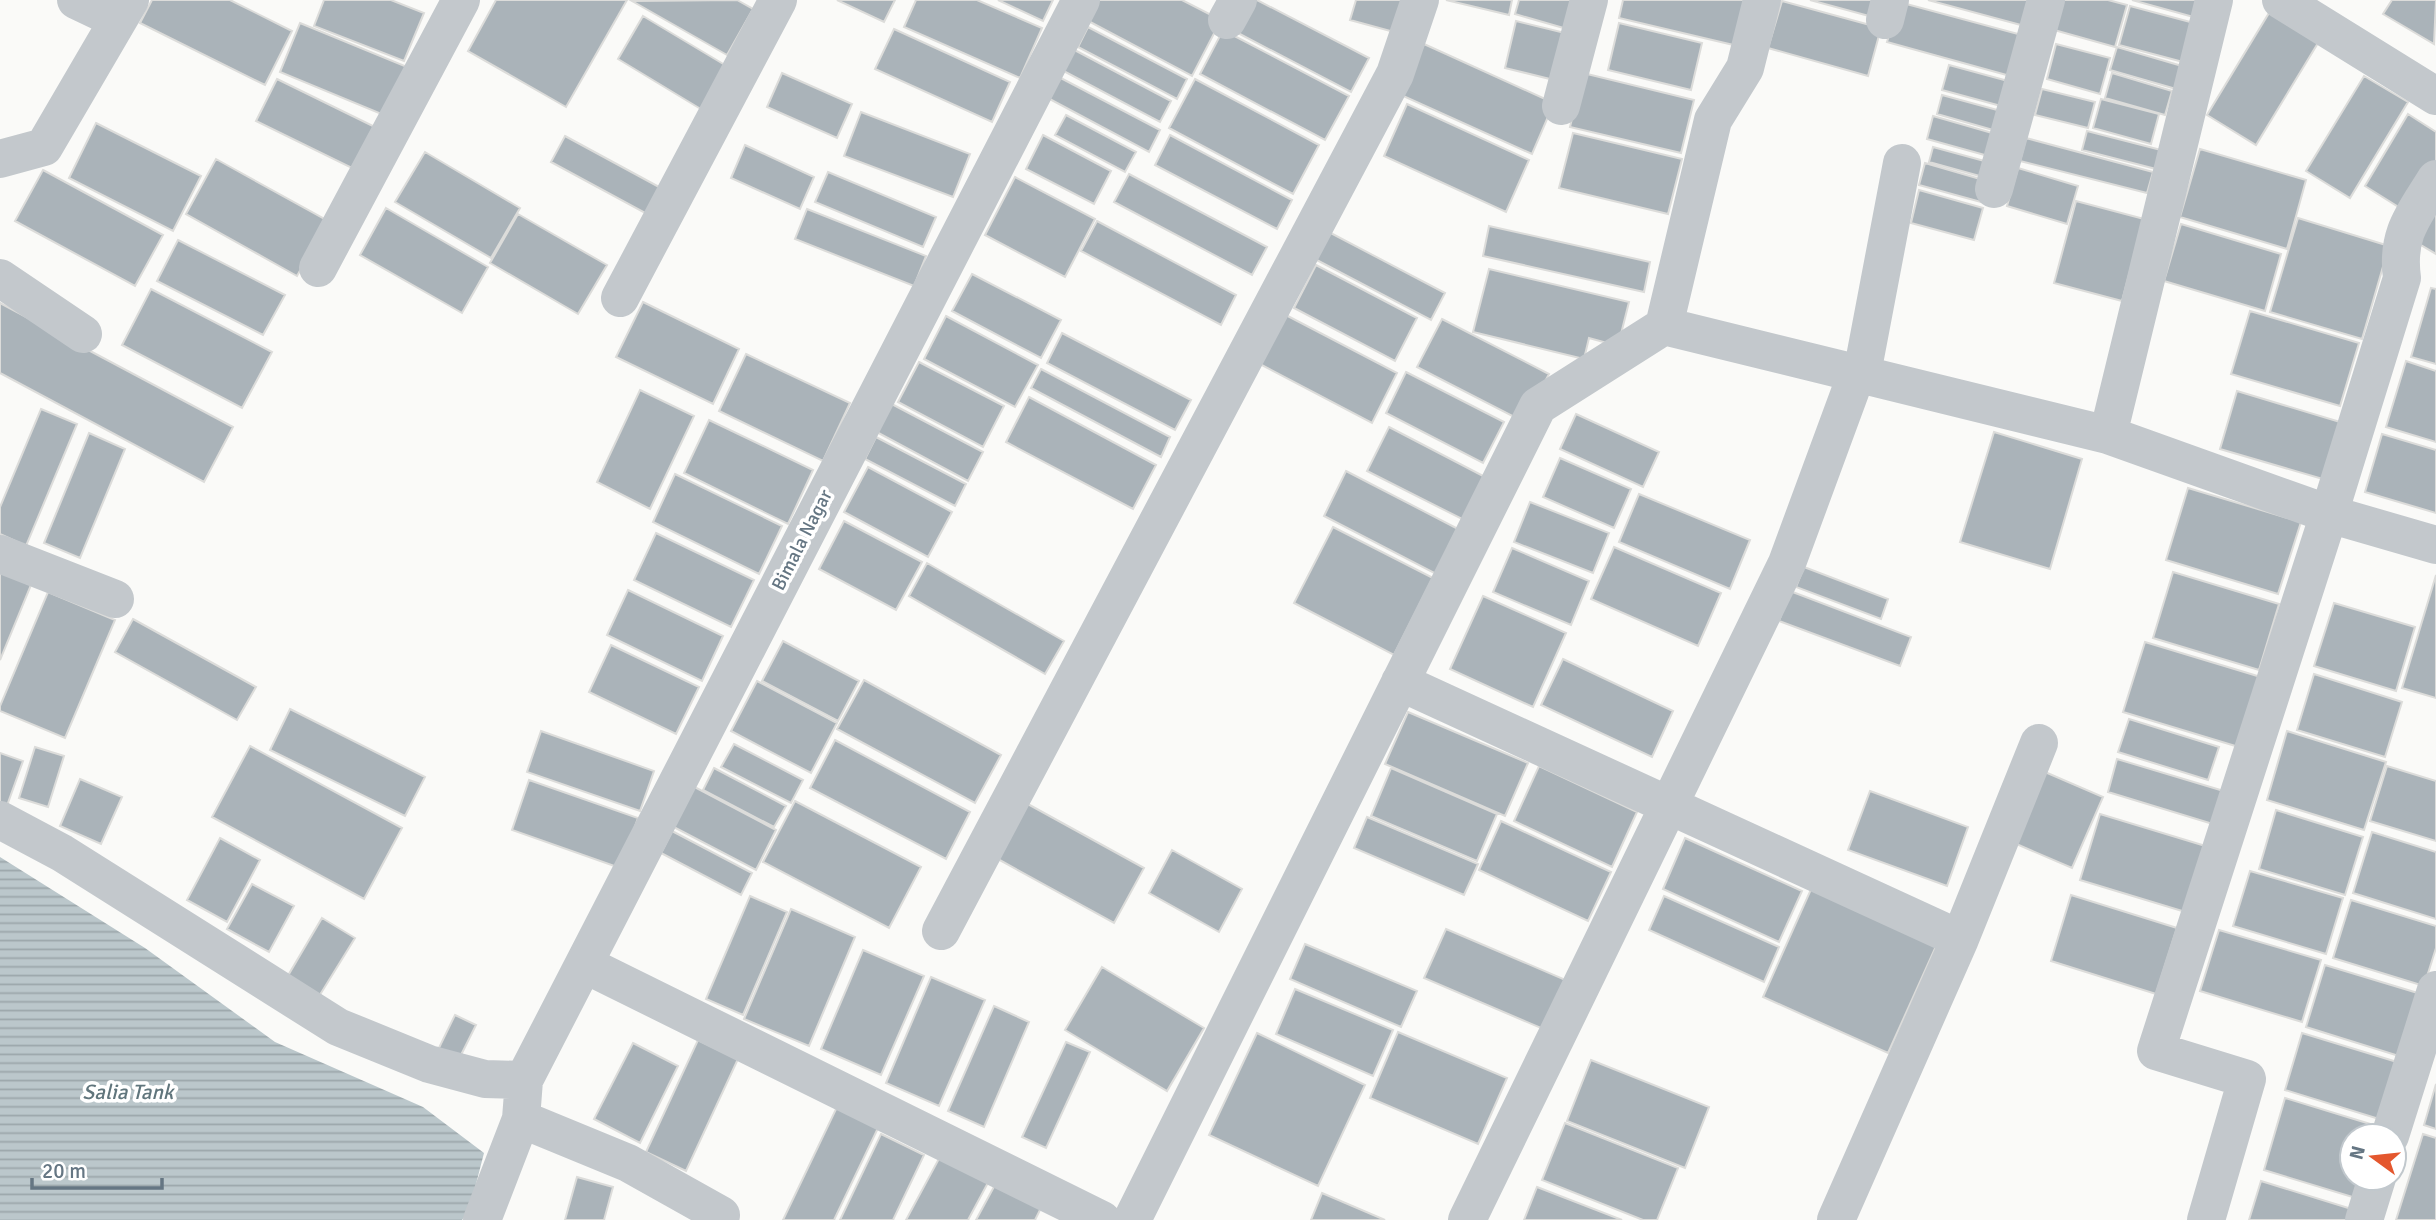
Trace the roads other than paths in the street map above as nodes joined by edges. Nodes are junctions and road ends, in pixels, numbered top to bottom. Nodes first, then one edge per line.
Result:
1 (76, 0) edge
2 (461, 0) edge
3 (778, 0) edge
4 (1081, 0) edge
5 (1420, 0) edge
6 (1589, 0) edge
7 (1762, 0) edge
8 (2046, 0) edge
9 (2214, 0) edge
10 (2281, 0) edge
11 (124, 10) edge
12 (2436, 96) edge
13 (1561, 106) dead end
14 (0, 159) edge
15 (1902, 163) dead end
16 (2436, 179) edge
17 (1994, 189) dead end
18 (318, 268) dead end
19 (0, 278) edge
20 (620, 298) dead end
21 (1664, 326) junction
22 (83, 334) dead end
23 (1857, 373) junction
24 (2108, 435) junction
25 (2329, 514) junction
26 (2436, 545) edge
27 (0, 554) edge
28 (115, 599) dead end
29 (1400, 682) junction
30 (2039, 743) dead end
31 (1667, 805) junction
32 (0, 820) edge
33 (940, 931) dead end
34 (1960, 939) junction
35 (584, 964) junction
36 (2436, 990) edge
37 (524, 1080) junction
38 (521, 1119) junction
39 (2394, 1122) edge
40 (2373, 1192) edge
41 (724, 1218) edge
42 (482, 1220) edge
43 (1102, 1220) edge
44 (1132, 1220) edge
45 (1467, 1220) edge
46 (1836, 1220) edge
47 (2206, 1220) edge
48 (2364, 1220) edge

1 - 11 street
2 - 18 street
3 - 20 street
4 - 35 street, Bimala Nagar
5 - 33 street
6 - 13 street
7 - 21 street
8 - 17 street
9 - 24 street
10 - 12 street
11 - 14 street
15 - 23 street
16 - 25 street
19 - 22 street
21 - 23 street
21 - 29 street
23 - 24 street
23 - 31 street
24 - 25 street
25 - 26 street
25 - 47 street
27 - 28 street
29 - 31 street
29 - 44 street
30 - 34 street
31 - 34 street
31 - 45 street
32 - 37 street
34 - 46 street
35 - 37 street, Bimala Nagar
35 - 43 street
36 - 39 street
37 - 38 street
38 - 41 street
38 - 42 street
40 - 48 street

